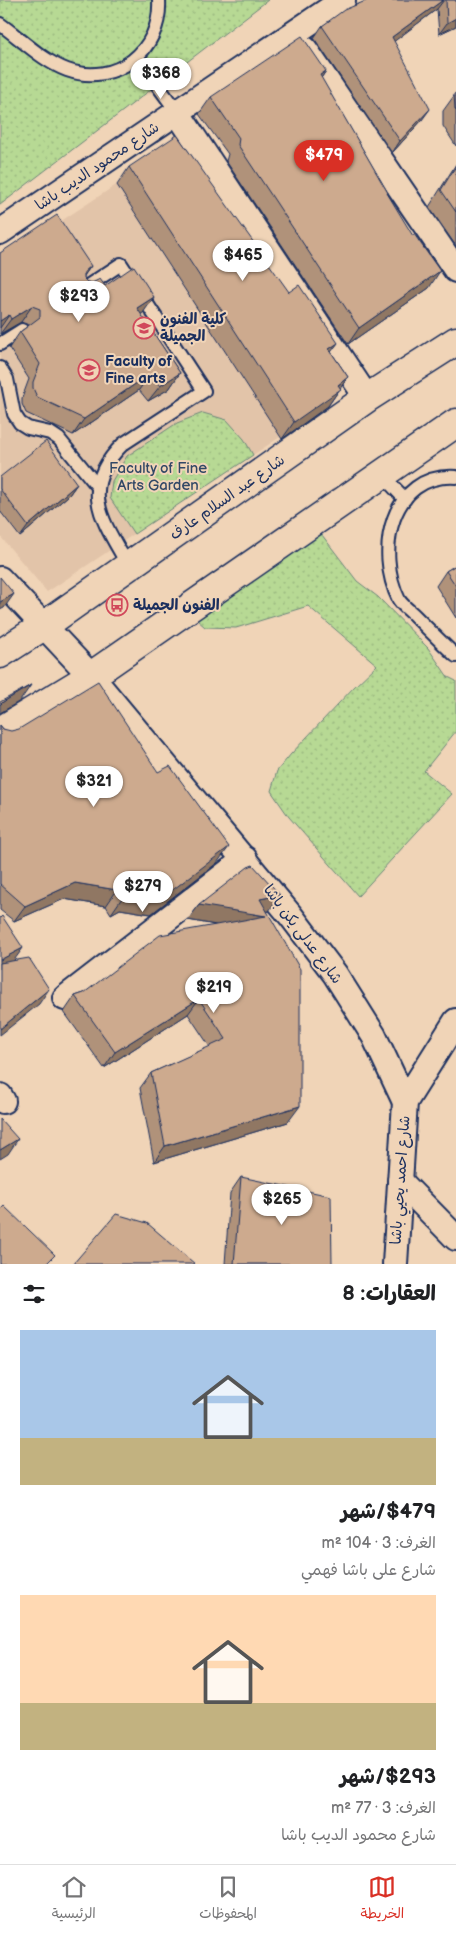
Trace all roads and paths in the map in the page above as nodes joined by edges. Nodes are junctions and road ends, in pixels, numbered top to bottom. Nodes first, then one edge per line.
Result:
1 (159, 0) edge
2 (343, 0) edge
3 (0, 24) edge
4 (294, 33) junction
5 (137, 57) junction
6 (178, 112) junction
7 (0, 232) edge
8 (456, 270) edge
9 (80, 291) edge
10 (22, 330) edge
11 (456, 341) edge
12 (0, 344) edge
13 (0, 368) edge
14 (367, 398) junction
15 (456, 423) edge
16 (381, 474) junction
17 (456, 477) edge
18 (98, 487) junction
19 (405, 498) junction
20 (128, 567) junction
21 (0, 579) edge
22 (45, 625) junction
23 (0, 654) edge
24 (456, 656) edge
25 (91, 676) junction
26 (0, 730) edge
27 (245, 859) junction
28 (65, 998) dead end
29 (456, 1021) edge
30 (405, 1102) junction
31 (400, 1180) junction
32 (456, 1238) edge
33 (395, 1264) edge

1 - 5 lane
2 - 4 street, شارع محمود الديب باشا
3 - 5 lane
4 - 6 street, شارع محمود الديب باشا
4 - 8 street
5 - 6 lane
6 - 7 street, شارع محمود الديب باشا
6 - 14 street
9 - 18 lane
10 - 12 lane
11 - 14 street, شارع عبد السلام عارف
13 - 18 lane
14 - 20 street, شارع عبد السلام عارف
15 - 16 street
16 - 19 lane
16 - 25 street
17 - 19 lane
18 - 20 lane
19 - 24 lane
20 - 22 street, شارع عبد السلام عارف
21 - 22 street, شارع عدلى يكن باشا
22 - 23 street, شارع عبد السلام عارف
22 - 25 street, شارع عدلى يكن باشا
25 - 26 street
25 - 27 street, شارع عدلى يكن باشا
27 - 28 street
27 - 30 street, شارع عدلى يكن باشا
29 - 30 street, شارع احمد يحيي باشا
30 - 31 street, شارع احمد يحيي باشا
31 - 32 street
31 - 33 street, شارع احمد يحيي باشا

